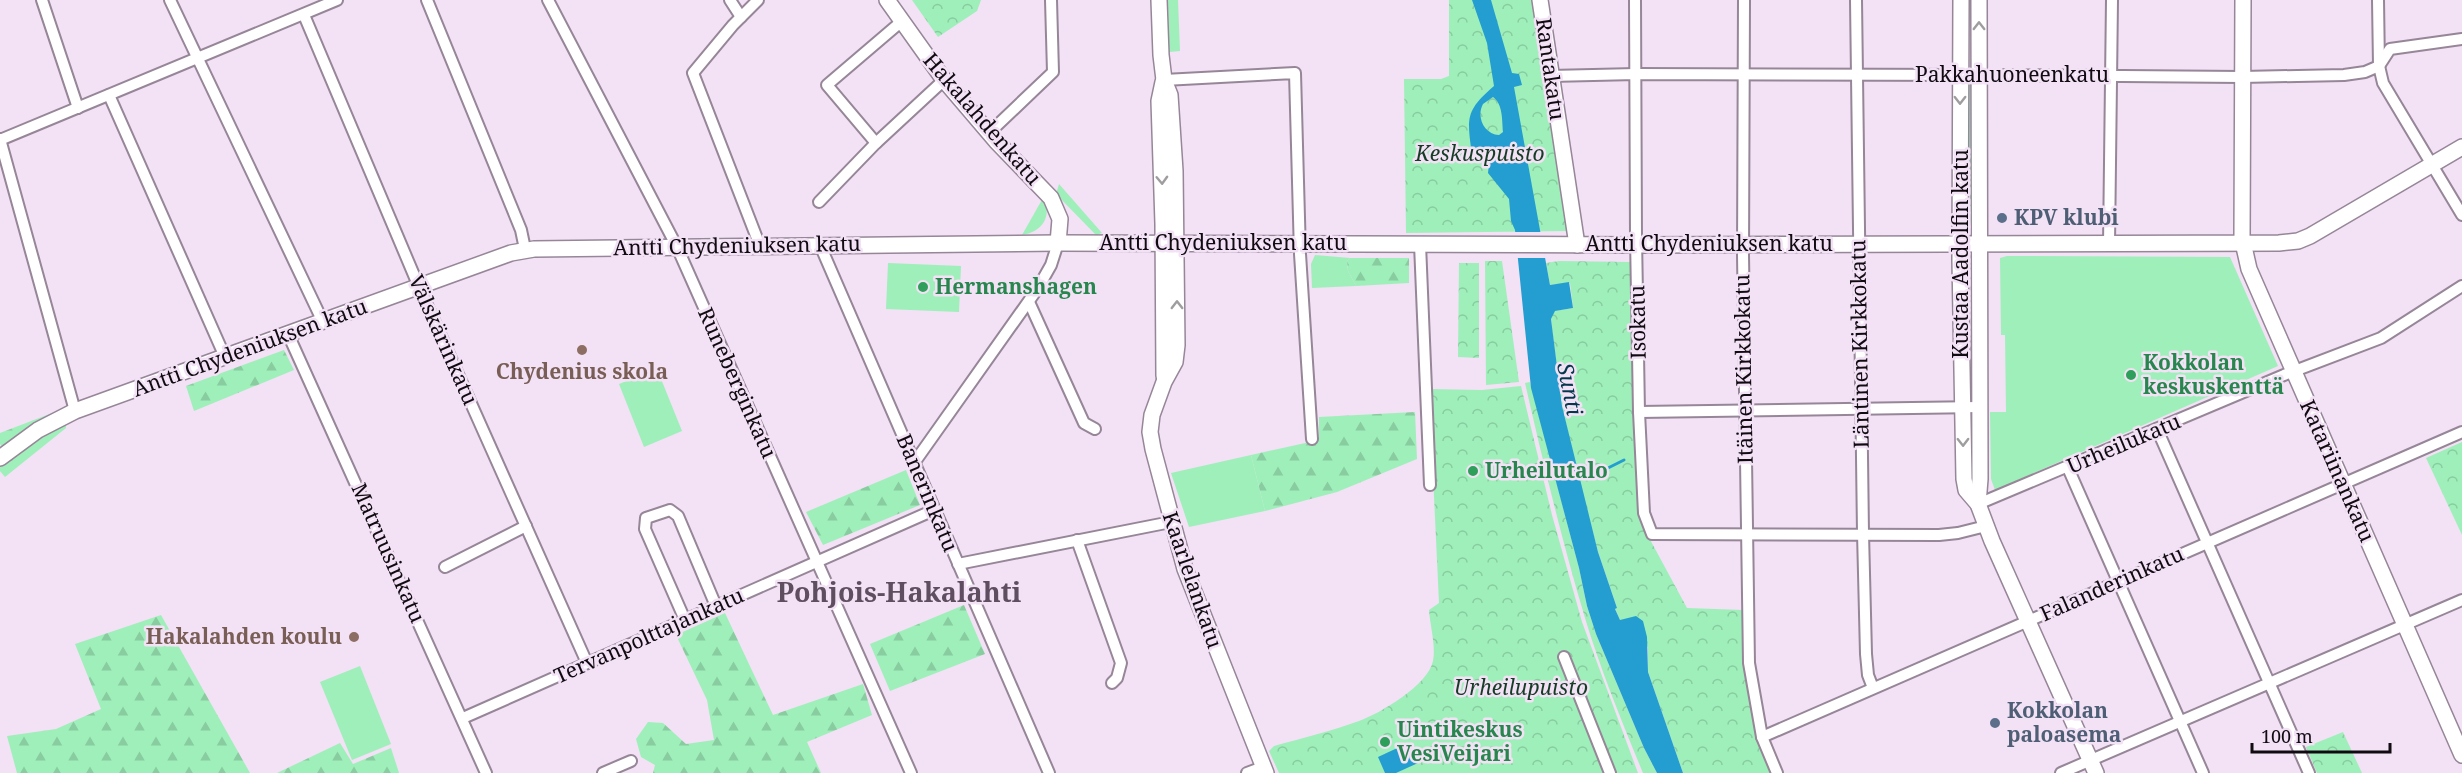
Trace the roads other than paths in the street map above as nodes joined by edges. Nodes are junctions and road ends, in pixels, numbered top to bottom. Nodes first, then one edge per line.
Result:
1 (42, 0) edge
2 (170, 0) edge
3 (337, 0) edge
4 (427, 0) edge
5 (548, 0) edge
6 (730, 0) edge
7 (758, 0) edge
8 (887, 0) edge
9 (1051, 0) edge
10 (1159, 0) edge
11 (1540, 0) edge
12 (1635, 0) edge
13 (1744, 0) edge
14 (1856, 0) edge
15 (1960, 0) edge
16 (1979, 0) edge
17 (2112, 0) edge
18 (2243, 0) edge
19 (2378, 0) edge
20 (304, 15) junction
21 (741, 17) junction
22 (902, 21) junction
23 (2462, 39) edge
24 (198, 59) junction
25 (2379, 66) junction
26 (1636, 74) junction
27 (1857, 75) junction
28 (1960, 75) junction
29 (1978, 75) junction
30 (2111, 75) junction
31 (1550, 76) junction
32 (1744, 76) junction
33 (2242, 77) junction
34 (944, 80) junction
35 (1164, 80) junction
36 (109, 95) junction
37 (78, 108) junction
38 (989, 133) junction
39 (0, 140) edge
40 (876, 143) junction
41 (2462, 147) edge
42 (2431, 164) junction
43 (819, 202) dead end
44 (2462, 215) edge
45 (1058, 243) junction
46 (1170, 243) junction
47 (1299, 243) junction
48 (1960, 243) junction
49 (1420, 244) junction
50 (1743, 244) junction
51 (1858, 244) junction
52 (1979, 244) junction
53 (2109, 244) junction
54 (2243, 244) junction
55 (820, 245) junction
56 (1577, 245) junction
57 (1636, 245) junction
58 (760, 246) junction
59 (677, 247) junction
60 (525, 249) junction
61 (2462, 285) edge
62 (419, 287) junction
63 (1029, 302) junction
64 (323, 322) junction
65 (288, 334) junction
66 (225, 357) junction
67 (2294, 372) junction
68 (1962, 407) junction
69 (1980, 407) junction
70 (1860, 409) junction
71 (75, 411) junction
72 (1744, 411) junction
73 (1639, 412) junction
74 (1095, 429) dead end
75 (2157, 429) junction
76 (2462, 432) edge
77 (1312, 439) dead end
78 (0, 458) edge
79 (914, 463) junction
80 (2068, 468) junction
81 (2343, 484) junction
82 (1430, 485) dead end
83 (1978, 504) junction
84 (934, 510) junction
85 (1171, 522) junction
86 (526, 526) junction
87 (1986, 526) junction
88 (1747, 533) junction
89 (1863, 533) junction
90 (1077, 540) junction
91 (2207, 542) junction
92 (817, 562) junction
93 (958, 564) junction
94 (445, 567) dead end
95 (2118, 581) junction
96 (2462, 600) edge
97 (716, 606) junction
98 (684, 620) junction
99 (2028, 620) junction
100 (2405, 625) junction
101 (1564, 657) dead end
102 (587, 663) junction
103 (1112, 683) dead end
104 (2270, 684) junction
105 (1873, 688) junction
106 (463, 718) junction
107 (2180, 723) junction
108 (1762, 737) junction
109 (2462, 754) edge
110 (631, 761) dead end
111 (2093, 767) edge
112 (1264, 770) edge
113 (486, 773) edge
114 (603, 773) edge
115 (911, 773) edge
116 (1049, 773) edge
117 (1247, 773) edge
118 (1610, 773) edge
119 (1777, 773) edge
120 (2061, 773) edge
121 (2203, 773) edge
122 (2309, 773) edge

1 - 37 street
2 - 24 street
3 - 20 street
4 - 60 street
5 - 59 street, Runeberginkatu
6 - 21 street
7 - 21 street
8 - 22 main road, Hakalahdenkatu
9 - 38 street
10 - 35 main road, Kaarlelankatu
11 - 31 main road, Rantakatu
12 - 26 street, Isokatu
13 - 32 street, Itäinen Kirkkokatu
14 - 27 street, Läntinen Kirkkokatu
15 - 28 main road, Kustaa Aadolfin katu
29 -> 16 main road, Kustaa Aadolfin katu
17 - 30 street
18 - 33 main road, Katariinankatu
19 - 25 street
20 - 24 street
20 - 62 street, Välskärinkatu
21 - 58 street
22 - 34 main road, Hakalahdenkatu
22 - 40 street
23 - 25 street, Pakkahuoneenkatu
24 - 36 street
24 - 64 street
25 - 33 street, Pakkahuoneenkatu
25 - 42 street
26 - 31 street, Pakkahuoneenkatu
26 - 32 street, Pakkahuoneenkatu
26 - 57 street, Isokatu
27 - 28 street, Pakkahuoneenkatu
27 - 32 street, Pakkahuoneenkatu
27 - 51 street, Läntinen Kirkkokatu
28 - 29 street, Pakkahuoneenkatu
28 -> 48 main road, Kustaa Aadolfin katu
29 - 30 street, Pakkahuoneenkatu
29 - 52 main road, Kustaa Aadolfin katu
30 - 33 street, Pakkahuoneenkatu
30 - 53 street
31 - 56 main road, Rantakatu
32 - 50 street, Itäinen Kirkkokatu
33 - 54 main road, Katariinankatu
34 - 38 main road, Hakalahdenkatu
34 - 40 street
35 - 46 main road, Kaarlelankatu
35 - 47 street
36 - 37 street
36 - 66 street
37 - 39 street
38 - 45 main road, Hakalahdenkatu
39 - 71 street
40 - 43 street
41 - 42 main road, Antti Chydeniuksen katu
42 - 44 street
42 - 54 main road, Antti Chydeniuksen katu
45 - 46 main road, Antti Chydeniuksen katu
45 - 55 main road, Antti Chydeniuksen katu
45 - 63 street
46 - 47 main road, Antti Chydeniuksen katu
46 - 85 main road, Kaarlelankatu
47 - 49 main road, Antti Chydeniuksen katu
47 - 77 street
48 - 51 main road, Antti Chydeniuksen katu
48 - 52 main road, Antti Chydeniuksen katu
48 - 68 main road, Kustaa Aadolfin katu
49 - 56 main road, Antti Chydeniuksen katu
49 - 82 street
50 - 51 main road, Antti Chydeniuksen katu
50 - 57 main road, Antti Chydeniuksen katu
50 - 72 street, Itäinen Kirkkokatu
51 - 70 street, Läntinen Kirkkokatu
52 - 53 main road, Antti Chydeniuksen katu
52 - 69 main road, Kustaa Aadolfin katu
53 - 54 main road, Antti Chydeniuksen katu
54 - 67 main road, Katariinankatu
55 - 58 main road, Antti Chydeniuksen katu
55 - 79 street, Banerinkatu
56 - 57 main road, Antti Chydeniuksen katu
57 - 73 street, Isokatu
58 - 59 main road, Antti Chydeniuksen katu
59 - 60 main road, Antti Chydeniuksen katu
59 - 92 street, Runeberginkatu
60 - 62 main road, Antti Chydeniuksen katu
61 - 67 street, Urheilukatu
62 - 64 main road, Antti Chydeniuksen katu
62 - 86 street, Välskärinkatu
63 - 74 street
63 - 79 street
64 - 65 main road, Antti Chydeniuksen katu
65 - 66 main road, Antti Chydeniuksen katu
65 - 106 street, Matruusinkatu
66 - 71 main road, Antti Chydeniuksen katu
67 - 75 street, Urheilukatu
67 - 81 main road, Katariinankatu
68 - 69 street
68 - 70 street
68 -> 83 main road, Kustaa Aadolfin katu
69 - 83 main road, Kustaa Aadolfin katu
70 - 72 street
70 - 89 street, Läntinen Kirkkokatu
71 - 78 main road, Antti Chydeniuksen katu
72 - 73 street
72 - 88 street, Itäinen Kirkkokatu
73 - 88 street, Isokatu
75 - 80 street, Urheilukatu
75 - 91 street
76 - 81 street, Falanderinkatu
79 - 84 street, Banerinkatu
80 - 83 street, Urheilukatu
80 - 95 street
81 - 91 street, Falanderinkatu
81 - 100 main road, Katariinankatu
83 - 87 main road, Kustaa Aadolfin katu
84 - 92 street, Tervanpolttajankatu
84 - 93 street, Banerinkatu
85 - 90 street
85 - 112 main road, Kaarlelankatu
86 - 94 street
86 - 102 street, Välskärinkatu
87 - 89 street
87 - 99 main road, Kustaa Aadolfin katu
88 - 89 street
88 - 108 street, Itäinen Kirkkokatu
89 - 105 street, Läntinen Kirkkokatu
90 - 93 street
90 - 103 street
91 - 95 street, Falanderinkatu
91 - 104 street
92 - 97 street, Tervanpolttajankatu
92 - 115 street, Runeberginkatu
93 - 116 street, Banerinkatu
95 - 99 street, Falanderinkatu
95 - 107 street
96 - 100 street
97 - 98 street, Tervanpolttajankatu
97 - 98 street
98 - 102 street, Tervanpolttajankatu
99 - 105 street, Falanderinkatu
99 - 111 main road, Kustaa Aadolfin katu
100 - 104 street
100 - 109 main road, Katariinankatu
101 - 118 street
102 - 106 street, Tervanpolttajankatu
104 - 107 street
104 - 122 street
105 - 108 street, Falanderinkatu
106 - 113 street, Matruusinkatu
107 - 111 street
107 - 121 street
108 - 119 street, Itäinen Kirkkokatu
110 - 114 street
111 - 120 street
112 - 117 street

